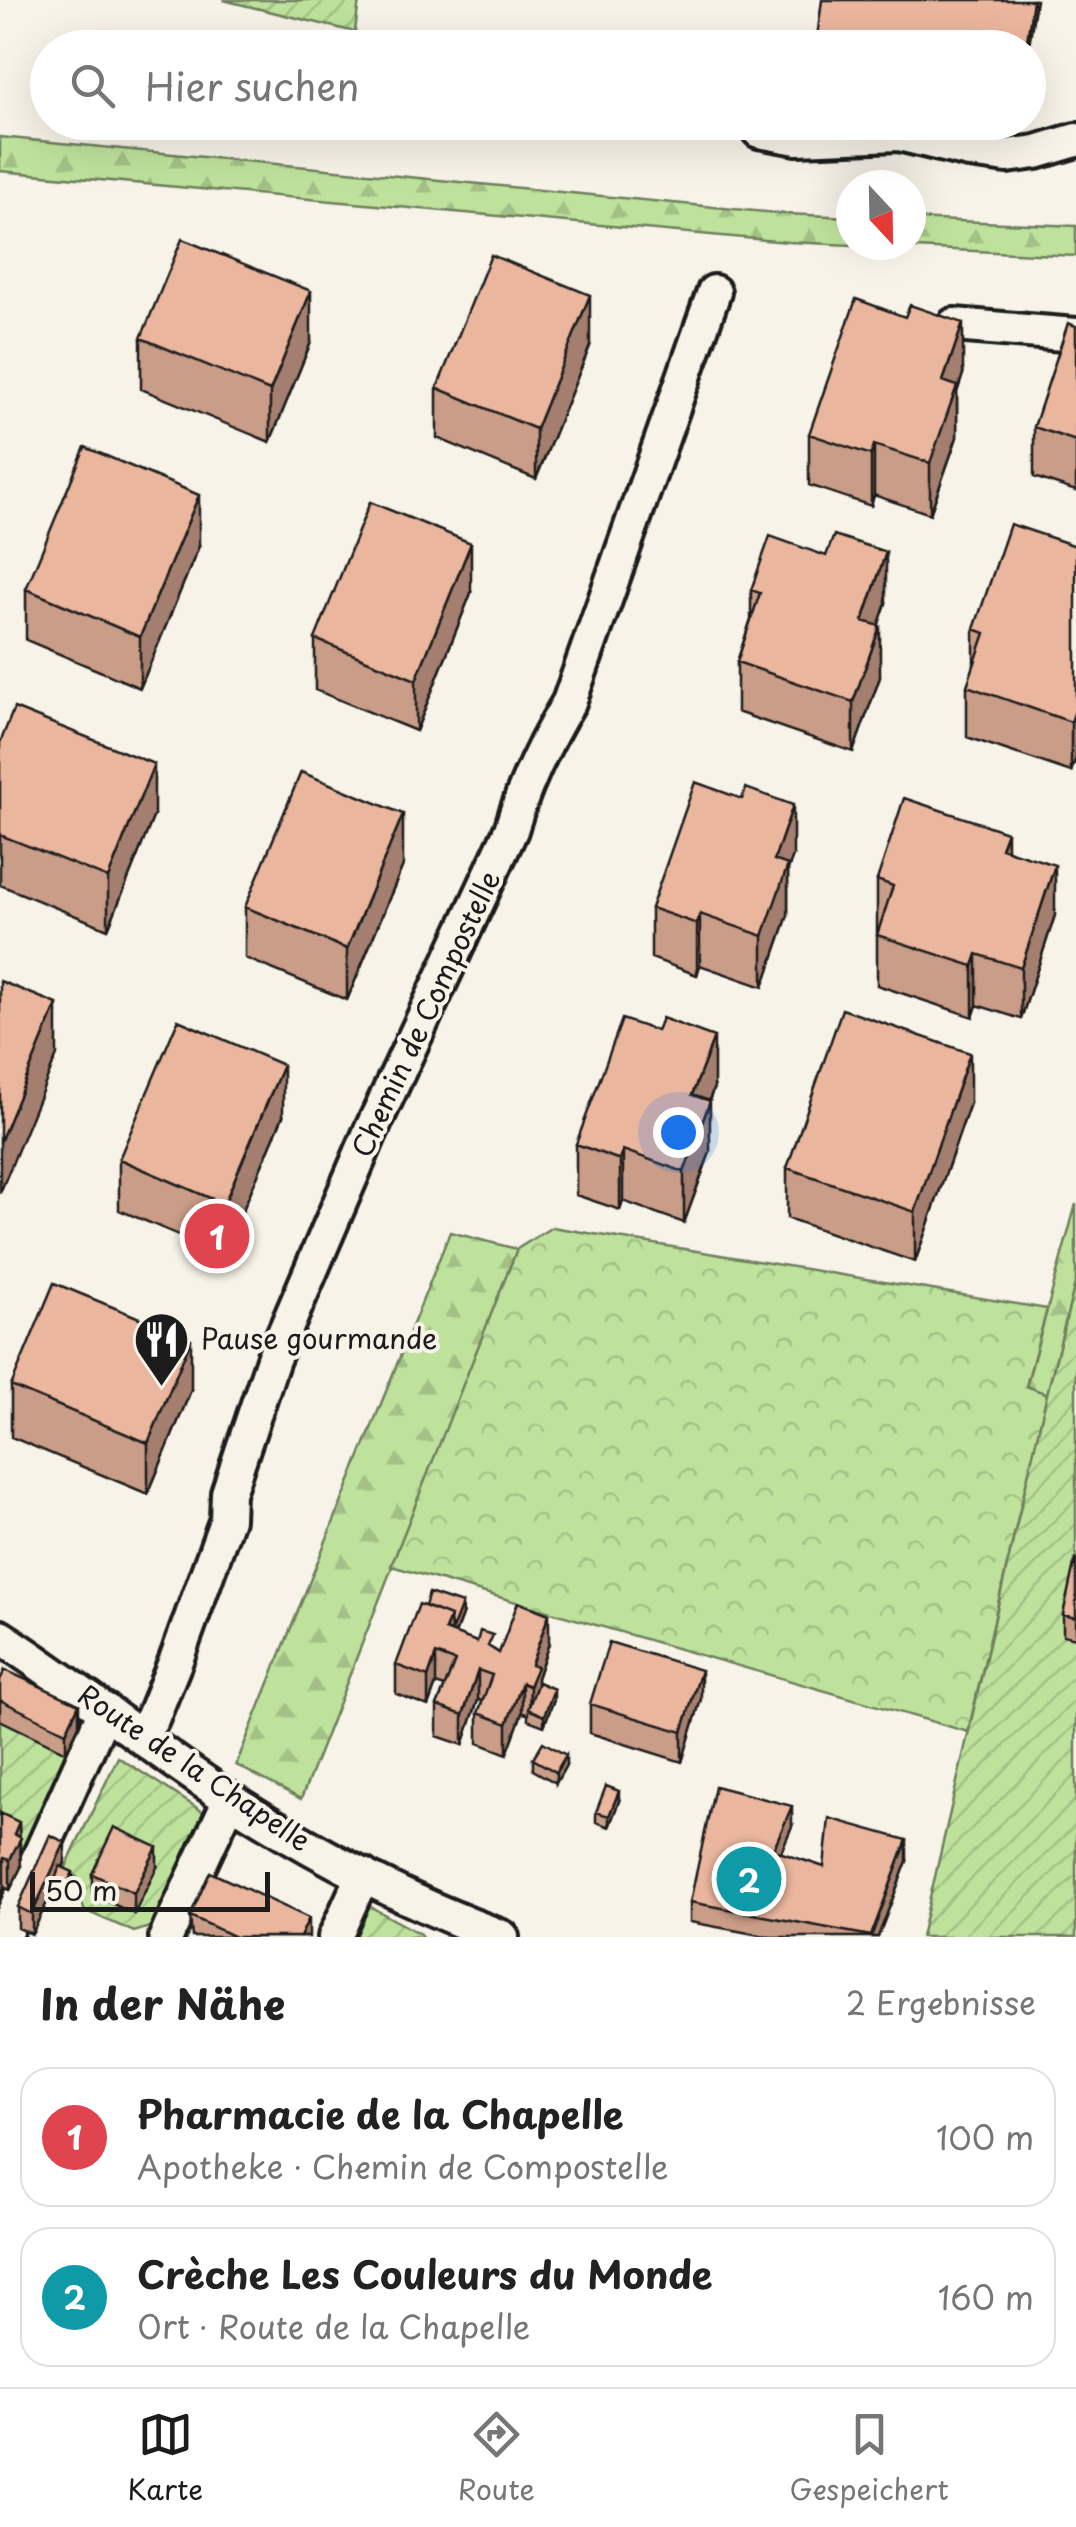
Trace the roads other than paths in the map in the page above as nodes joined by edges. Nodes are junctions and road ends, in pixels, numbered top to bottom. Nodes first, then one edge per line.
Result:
1 (924, 140) edge
2 (1076, 140) edge
3 (714, 292) dead end
4 (954, 325) edge
5 (1076, 336) edge
6 (0, 1637) edge
7 (105, 1710) junction
8 (140, 1736) junction
9 (230, 1799) junction
10 (363, 1875) junction
11 (3, 1937) edge
12 (166, 1937) edge
13 (336, 1937) edge
14 (502, 1937) edge

1 - 2 street
3 - 8 street, Chemin de Compostelle
4 - 5 street
6 - 7 street, Route de la Chapelle
7 - 8 street, Route de la Chapelle
7 - 11 street
8 - 9 street, Route de la Chapelle
9 - 10 street, Route de la Chapelle
9 - 12 street
10 - 13 street
10 - 14 street, Route de la Chapelle

